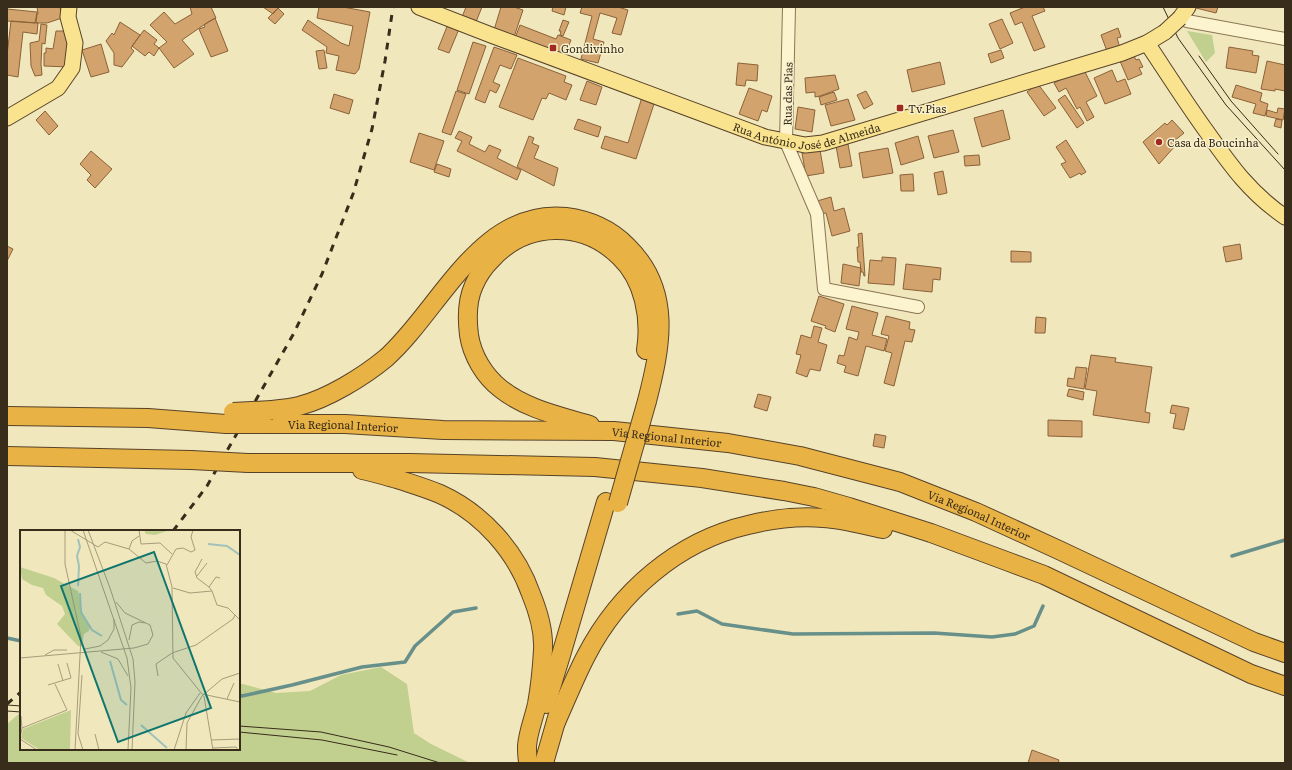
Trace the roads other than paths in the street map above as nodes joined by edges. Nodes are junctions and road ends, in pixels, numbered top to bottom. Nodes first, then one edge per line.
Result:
1 (70, 7) edge
2 (419, 7) edge
3 (789, 7) edge
4 (1184, 14) edge
5 (1285, 39) edge
6 (1147, 43) junction
7 (7, 118) edge
8 (786, 142) junction
9 (1285, 217) edge
10 (918, 307) dead end
11 (641, 401) junction
12 (7, 416) edge
13 (268, 417) junction
14 (614, 431) junction
15 (7, 456) edge
16 (328, 464) junction
17 (612, 502) junction
18 (914, 528) junction
19 (1285, 653) edge
20 (1285, 686) edge
21 (556, 722) junction
22 (533, 762) edge

1 - 7 main road
2 - 8 main road, Rua António José de Almeida
3 - 8 street, Rua das Pias
4 - 5 street
4 - 6 main road, Rua António José de Almeida, bridge
6 - 8 main road, Rua António José de Almeida
6 - 9 main road
8 - 10 street, Rua das Pias
11 - 13 highway
11 - 14 highway
11 - 17 highway
12 - 13 highway, Via Regional Interior, bridge
13 - 14 highway, Via Regional Interior
14 - 19 highway, Via Regional Interior
15 - 16 highway, bridge
16 - 18 highway
16 - 22 highway
17 - 21 highway
17 - 22 highway
18 - 20 highway
18 - 21 highway
21 - 22 highway

